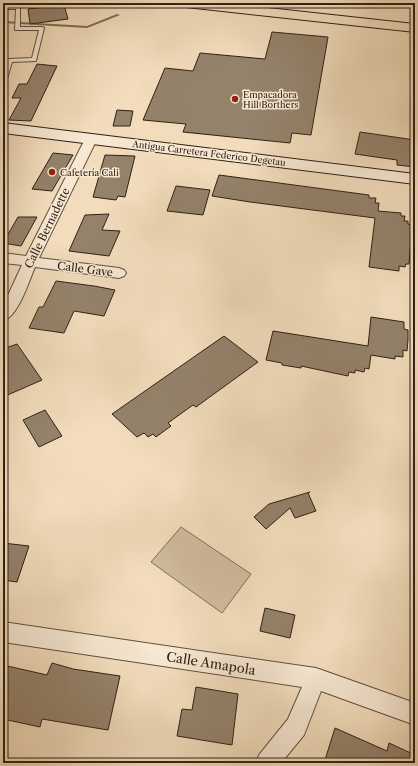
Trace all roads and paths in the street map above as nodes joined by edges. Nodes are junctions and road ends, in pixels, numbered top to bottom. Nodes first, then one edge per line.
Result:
1 (186, 3) edge
2 (293, 3) edge
3 (405, 3) edge
4 (415, 4) edge
5 (3, 8) edge
6 (415, 16) edge
7 (415, 28) edge
8 (3, 82) edge
9 (3, 128) edge
10 (91, 139) junction
11 (415, 179) edge
12 (3, 258) edge
13 (30, 262) junction
14 (119, 273) dead end
15 (3, 316) edge
16 (3, 632) edge
17 (316, 679) junction
18 (415, 714) edge
19 (267, 763) edge

1 - 7 main road
2 - 6 main road
3 - 4 street
5 - 8 lane
9 - 10 street, Antigua Carretera Federico Degetau
10 - 11 street, Antigua Carretera Federico Degetau
10 - 13 street, Calle Bernadette
12 - 13 street, Calle Gave
13 - 14 street, Calle Gave
13 - 15 street, Calle Bernadette
16 - 17 street, Calle Amapola
17 - 18 street, Calle Amapola
17 - 19 street

